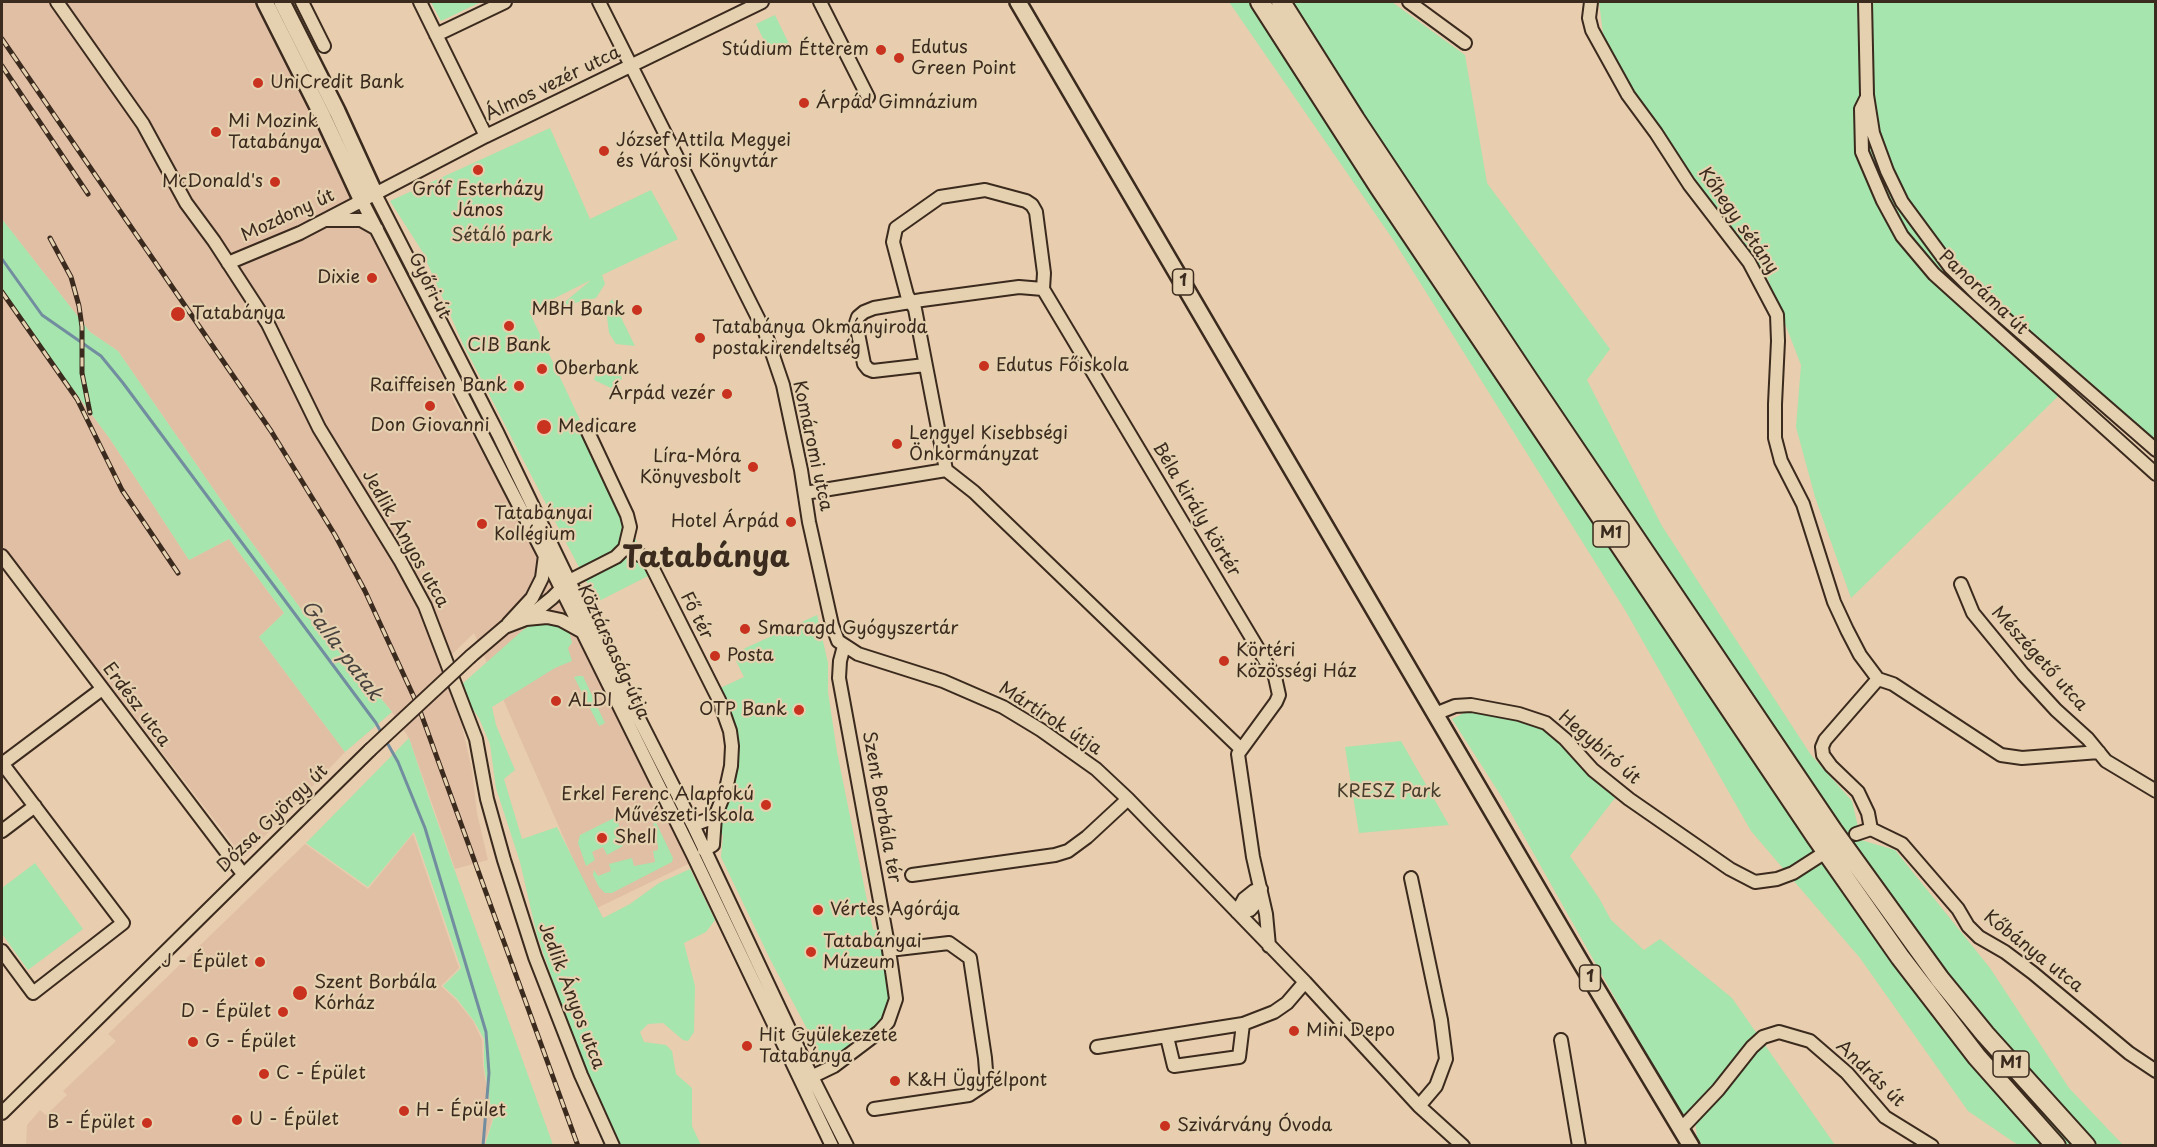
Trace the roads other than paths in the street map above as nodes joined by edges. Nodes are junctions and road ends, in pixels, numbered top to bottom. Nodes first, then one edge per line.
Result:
1 (57, 2) edge
2 (265, 2) edge
3 (282, 2) edge
4 (302, 2) edge
5 (420, 2) edge
6 (505, 2) edge
7 (599, 2) edge
8 (762, 2) edge
9 (1018, 2) edge
10 (1260, 2) edge
11 (1281, 2) edge
12 (1409, 2) edge
13 (1591, 2) edge
14 (1865, 2) edge
15 (822, 6) edge
16 (436, 35) junction
17 (1466, 43) dead end
18 (324, 46) dead end
19 (630, 66) junction
20 (1867, 95) junction
21 (868, 97) dead end
22 (486, 136) junction
23 (368, 198) junction
24 (323, 220) junction
25 (378, 230) junction
26 (228, 263) junction
27 (1043, 289) junction
28 (911, 303) junction
29 (925, 365) junction
30 (588, 432) dead end
31 (2156, 450) edge
32 (946, 470) junction
33 (2156, 474) edge
34 (805, 493) junction
35 (625, 548) junction
36 (544, 555) junction
37 (2, 556) edge
38 (565, 584) junction
39 (1961, 584) dead end
40 (532, 598) junction
41 (526, 619) junction
42 (505, 627) junction
43 (581, 631) junction
44 (844, 646) junction
45 (1878, 679) junction
46 (102, 689) junction
47 (1435, 714) junction
48 (1241, 749) junction
49 (2099, 753) junction
50 (2, 763) edge
51 (2156, 791) edge
52 (1128, 799) junction
53 (35, 806) junction
54 (715, 817) junction
55 (693, 825) junction
56 (1871, 829) junction
57 (2, 831) edge
58 (1856, 834) dead end
59 (704, 850) junction
60 (1821, 855) dead end
61 (243, 874) junction
62 (912, 875) dead end
63 (1411, 878) dead end
64 (1261, 889) junction
65 (1237, 912) junction
66 (1269, 946) junction
67 (889, 950) junction
68 (2, 951) edge
69 (1305, 982) junction
70 (1243, 1024) junction
71 (1167, 1037) junction
72 (1561, 1040) dead end
73 (1097, 1047) dead end
74 (2156, 1071) edge
75 (806, 1079) junction
76 (1419, 1106) junction
77 (874, 1109) dead end
78 (2, 1113) edge
79 (1681, 1129) junction
80 (613, 1146) edge
81 (832, 1146) edge
82 (847, 1146) edge
83 (1463, 1146) edge
84 (1579, 1146) edge
85 (1691, 1146) edge
86 (1932, 1146) edge
87 (2056, 1146) edge
88 (2086, 1146) edge

1 - 26 street, Jedlik Ányos utca
2 - 23 main road, Győri út
3 - 23 main road, Győri út
4 - 18 street
5 - 16 street
6 - 16 street
7 - 19 street, Komáromi utca
8 - 19 street, Álmos vezér utca
9 - 47 main road, 1
10 - 87 highway, M1
11 - 88 highway, M1
12 - 17 street
13 - 45 street, Kőhegy sétány
14 - 20 street, Panoráma út
15 - 21 street
16 - 22 street
19 - 22 street, Álmos vezér utca
19 - 34 street, Komáromi utca
20 - 31 street, Panoráma út
20 - 33 street, Panoráma út
22 - 23 street, Álmos vezér utca
23 - 24 street, Mozdony út
23 - 25 street, Győri út
23 - 38 street, Győri út
24 - 25 street
24 - 26 street, Mozdony út
25 - 36 street, Győri út
26 - 80 street, Jedlik Ányos utca
27 - 28 street
27 - 28 street, Béla király körtér
27 - 48 street, Béla király körtér
28 - 29 street, Béla király körtér
28 - 29 street
29 - 32 street, Béla király körtér
30 - 35 street
32 - 34 street
32 - 48 street
34 - 44 street, Komáromi utca
35 - 38 street
35 - 54 street, Fő tér
36 - 38 street, Győri út
36 - 40 street
37 - 46 street, Erdész utca
38 - 40 street
38 - 41 street, Dózsa György út
38 - 43 street, Köztársaság útja
38 - 55 street, Köztársaság útja
39 - 49 street, Mészégető utca
40 - 42 street
41 - 42 street, Dózsa György út
41 - 43 street
42 - 61 street, Dózsa György út, bridge
43 - 75 street, Köztársaság útja
44 - 52 street, Mártírok útja
44 - 67 street, Szent Borbála tér
45 - 49 street
45 - 56 street
46 - 50 street
46 - 61 street, Erdész utca
47 - 60 street, Hegybíró út
47 - 79 main road, 1
48 - 64 street
49 - 51 street, Mészégető utca
50 - 53 street
52 - 62 street
52 - 65 street, Mártírok útja
53 - 57 street
53 - 68 street
54 - 55 street
54 - 59 street, Fő tér
55 - 59 street, Köztársaság útja
56 - 58 street
56 - 74 street, Kőbánya utca
59 - 75 street, Köztársaság útja
61 - 78 street, Dózsa György út
63 - 76 street
64 - 65 street
64 - 66 street
65 - 66 street, Mártírok útja
66 - 69 street, Mártírok útja
67 - 75 street, Szent Borbála tér
67 - 77 street
69 - 70 street
69 - 76 street, Mártírok útja
70 - 71 street
70 - 71 street
71 - 73 street
72 - 84 street
75 - 81 street, Köztársaság útja
75 - 82 street, Köztársaság útja
76 - 83 street, Mártírok útja
79 - 85 main road, 1
79 - 86 street, András út

